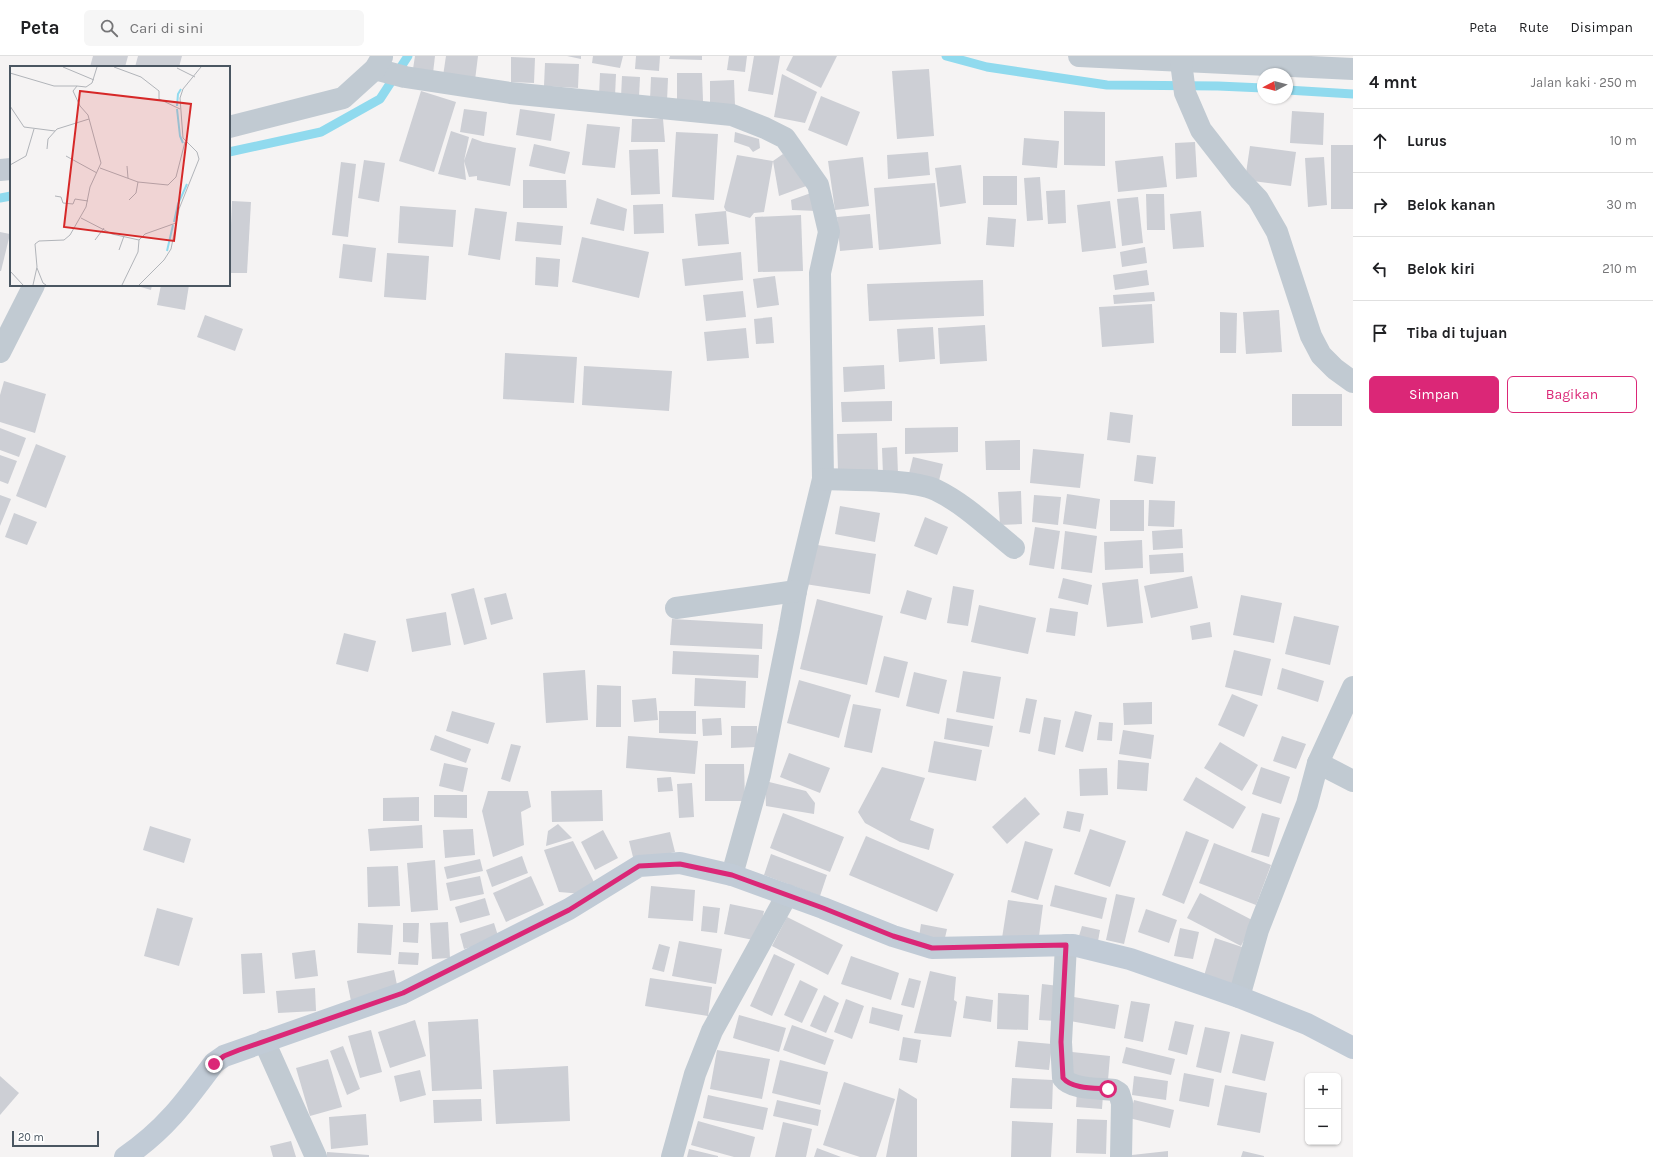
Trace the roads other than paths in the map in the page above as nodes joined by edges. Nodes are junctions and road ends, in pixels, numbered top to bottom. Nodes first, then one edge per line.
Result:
1 (1079, 56) edge
2 (380, 66) edge
3 (1353, 69) edge
4 (1183, 77) junction
5 (230, 127) edge
6 (10, 169) edge
7 (0, 170) edge
8 (33, 286) edge
9 (0, 352) edge
10 (1353, 382) edge
11 (823, 479) junction
12 (1014, 548) dead end
13 (796, 591) junction
14 (676, 608) dead end
15 (1353, 687) edge
16 (1318, 764) junction
17 (1353, 781) edge
18 (732, 875) junction
19 (787, 895) junction
20 (1066, 945) junction
21 (1239, 997) junction
22 (264, 1041) junction
23 (1353, 1048) edge
24 (126, 1157) edge
25 (316, 1157) edge
26 (672, 1157) edge
27 (1121, 1157) edge

1 - 4 street
2 - 5 street
2 - 11 street
3 - 4 street
4 - 10 street
6 - 7 street
8 - 9 street
11 - 12 street
11 - 13 street
13 - 14 street
13 - 18 street
15 - 16 street
16 - 17 street
16 - 21 street
18 - 19 street
18 - 22 street
19 - 20 street
19 - 26 street
20 - 21 street
20 - 27 street
21 - 23 street
22 - 24 street
22 - 25 street

